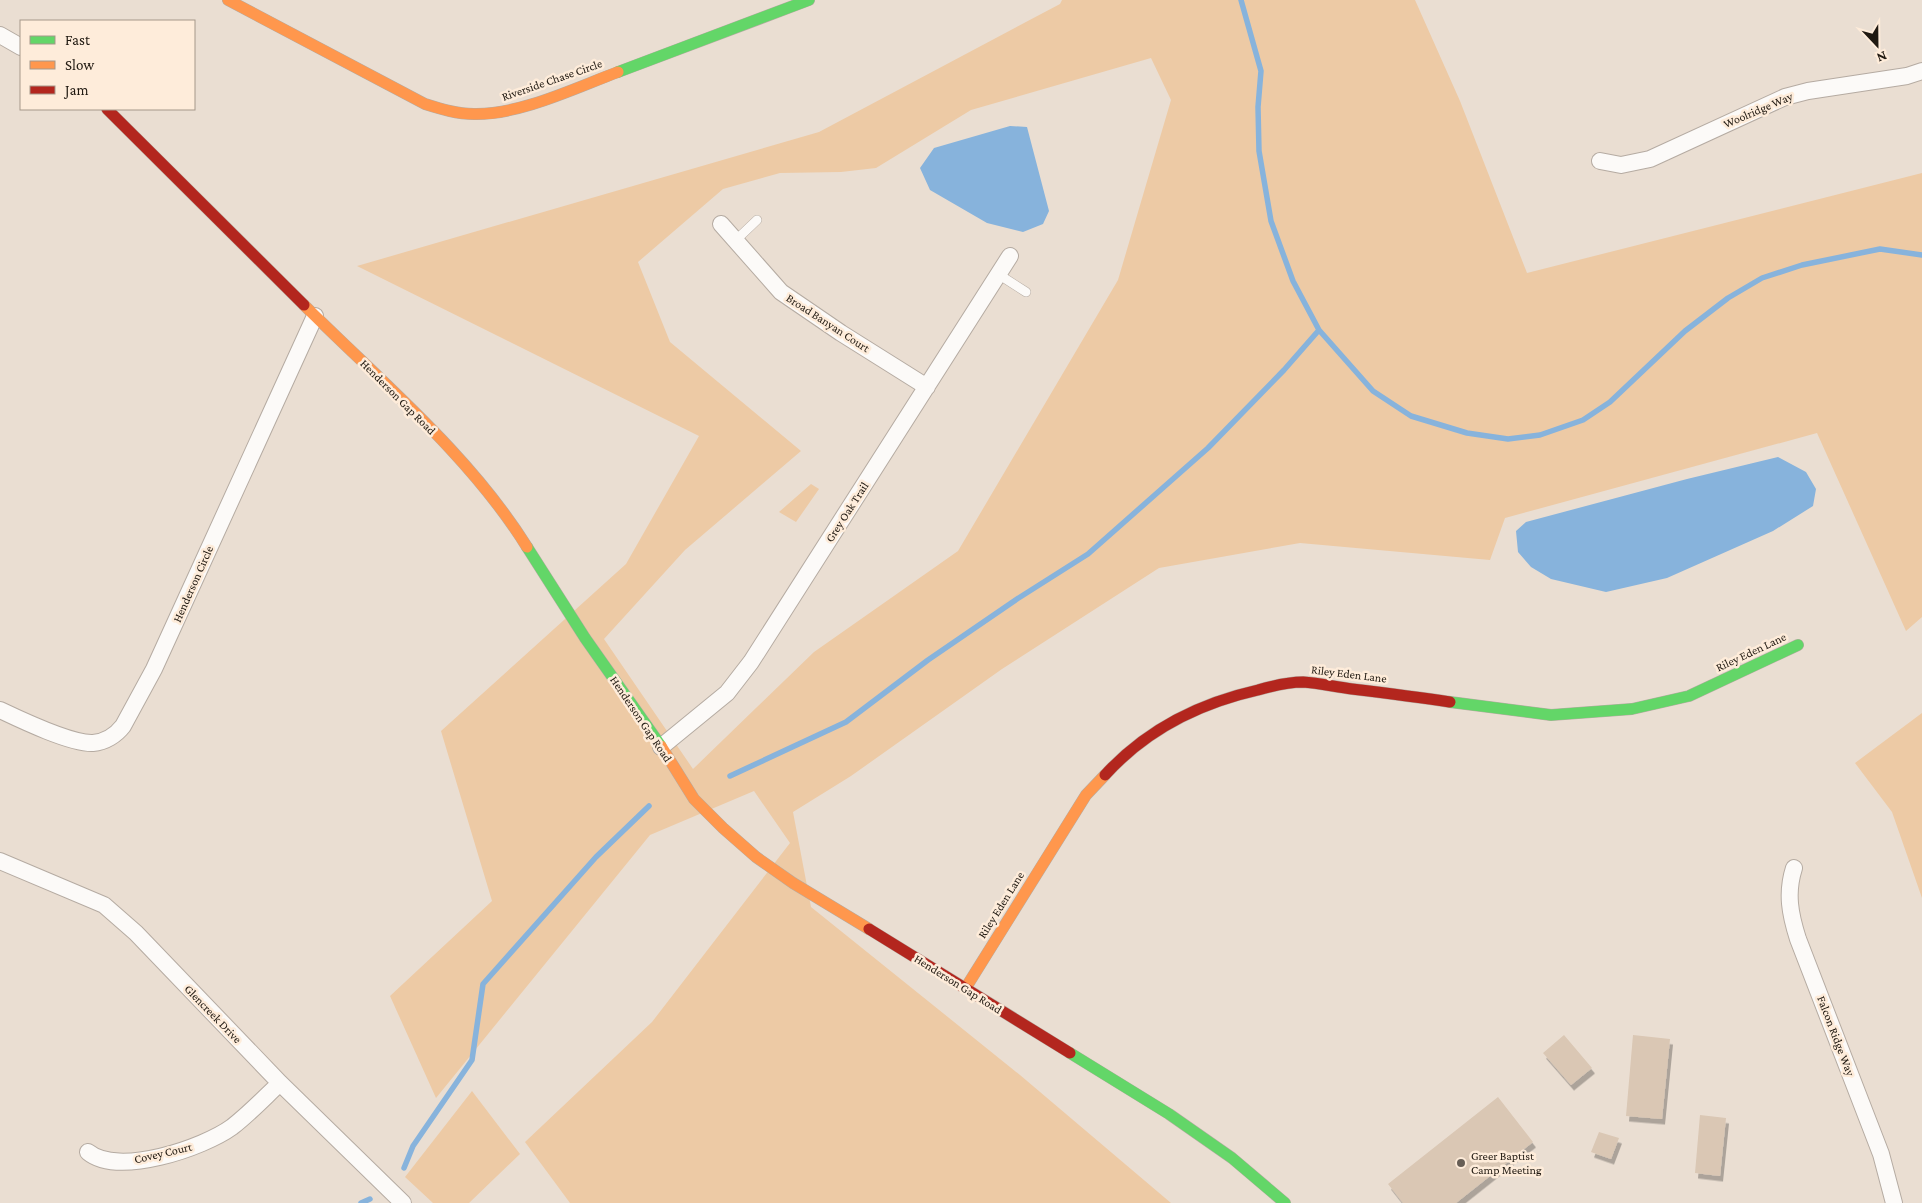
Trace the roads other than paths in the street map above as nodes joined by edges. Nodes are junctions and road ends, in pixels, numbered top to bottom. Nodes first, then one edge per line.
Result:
1 (228, 0) edge
2 (809, 0) edge
3 (0, 35) edge
4 (20, 46) edge
5 (1922, 71) edge
6 (108, 110) edge
7 (1600, 161) dead end
8 (757, 220) dead end
9 (721, 224) dead end
10 (736, 240) junction
11 (1010, 256) dead end
12 (998, 274) junction
13 (1026, 292) dead end
14 (315, 316) junction
15 (927, 386) junction
16 (1798, 645) dead end
17 (0, 710) edge
18 (661, 747) junction
19 (0, 861) edge
20 (1794, 868) dead end
21 (966, 989) junction
22 (280, 1084) junction
23 (88, 1152) dead end
24 (403, 1203) edge
25 (1285, 1203) edge
26 (1894, 1203) edge

1 - 2 street, Riverside Chase Circle
3 - 4 street
5 - 7 street, Woolridge Way
6 - 14 street, Henderson Gap Road
8 - 10 lane
9 - 10 street, Broad Banyan Court
10 - 15 street, Broad Banyan Court
11 - 12 street, Grey Oak Trail
12 - 13 lane
12 - 15 street, Grey Oak Trail
14 - 17 street, Henderson Circle
14 - 18 street, Henderson Gap Road
15 - 18 street, Grey Oak Trail
16 - 21 street, Riley Eden Lane
18 - 21 street, Henderson Gap Road
19 - 22 street, Glencreek Drive
20 - 26 street, Falcon Ridge Way
21 - 25 street, Henderson Gap Road
22 - 23 street, Covey Court
22 - 24 street, Glencreek Drive

